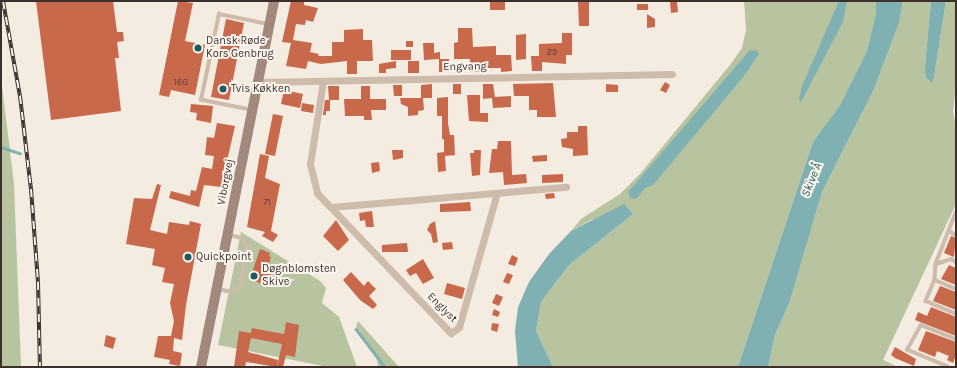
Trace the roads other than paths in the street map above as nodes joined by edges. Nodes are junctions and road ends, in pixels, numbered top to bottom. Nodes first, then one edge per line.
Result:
1 (274, 1) edge
2 (269, 24) junction
3 (672, 74) dead end
4 (323, 81) junction
5 (258, 82) junction
6 (252, 110) junction
7 (566, 187) dead end
8 (497, 193) junction
9 (331, 207) junction
10 (956, 213) edge
11 (949, 231) junction
12 (228, 235) junction
13 (956, 235) edge
14 (956, 262) edge
15 (936, 264) junction
16 (935, 280) junction
17 (217, 288) junction
18 (956, 289) edge
19 (956, 314) edge
20 (956, 339) edge
21 (201, 367) edge
22 (948, 367) edge

1 - 2 street, Viborgvej
2 - 5 street, Viborgvej
2 - 6 lane
3 - 4 street, Engvang
4 - 5 street, Engvang
4 - 9 street, Englyst
5 - 6 street, Viborgvej
6 - 12 street, Viborgvej
7 - 8 street
8 - 9 street
8 - 9 street, Englyst
10 - 11 lane
11 - 13 lane
11 - 15 lane
12 - 17 street, Viborgvej
12 - 17 lane
14 - 15 lane
15 - 16 lane
16 - 18 lane
16 - 19 lane
17 - 21 street, Viborgvej
20 - 22 lane

